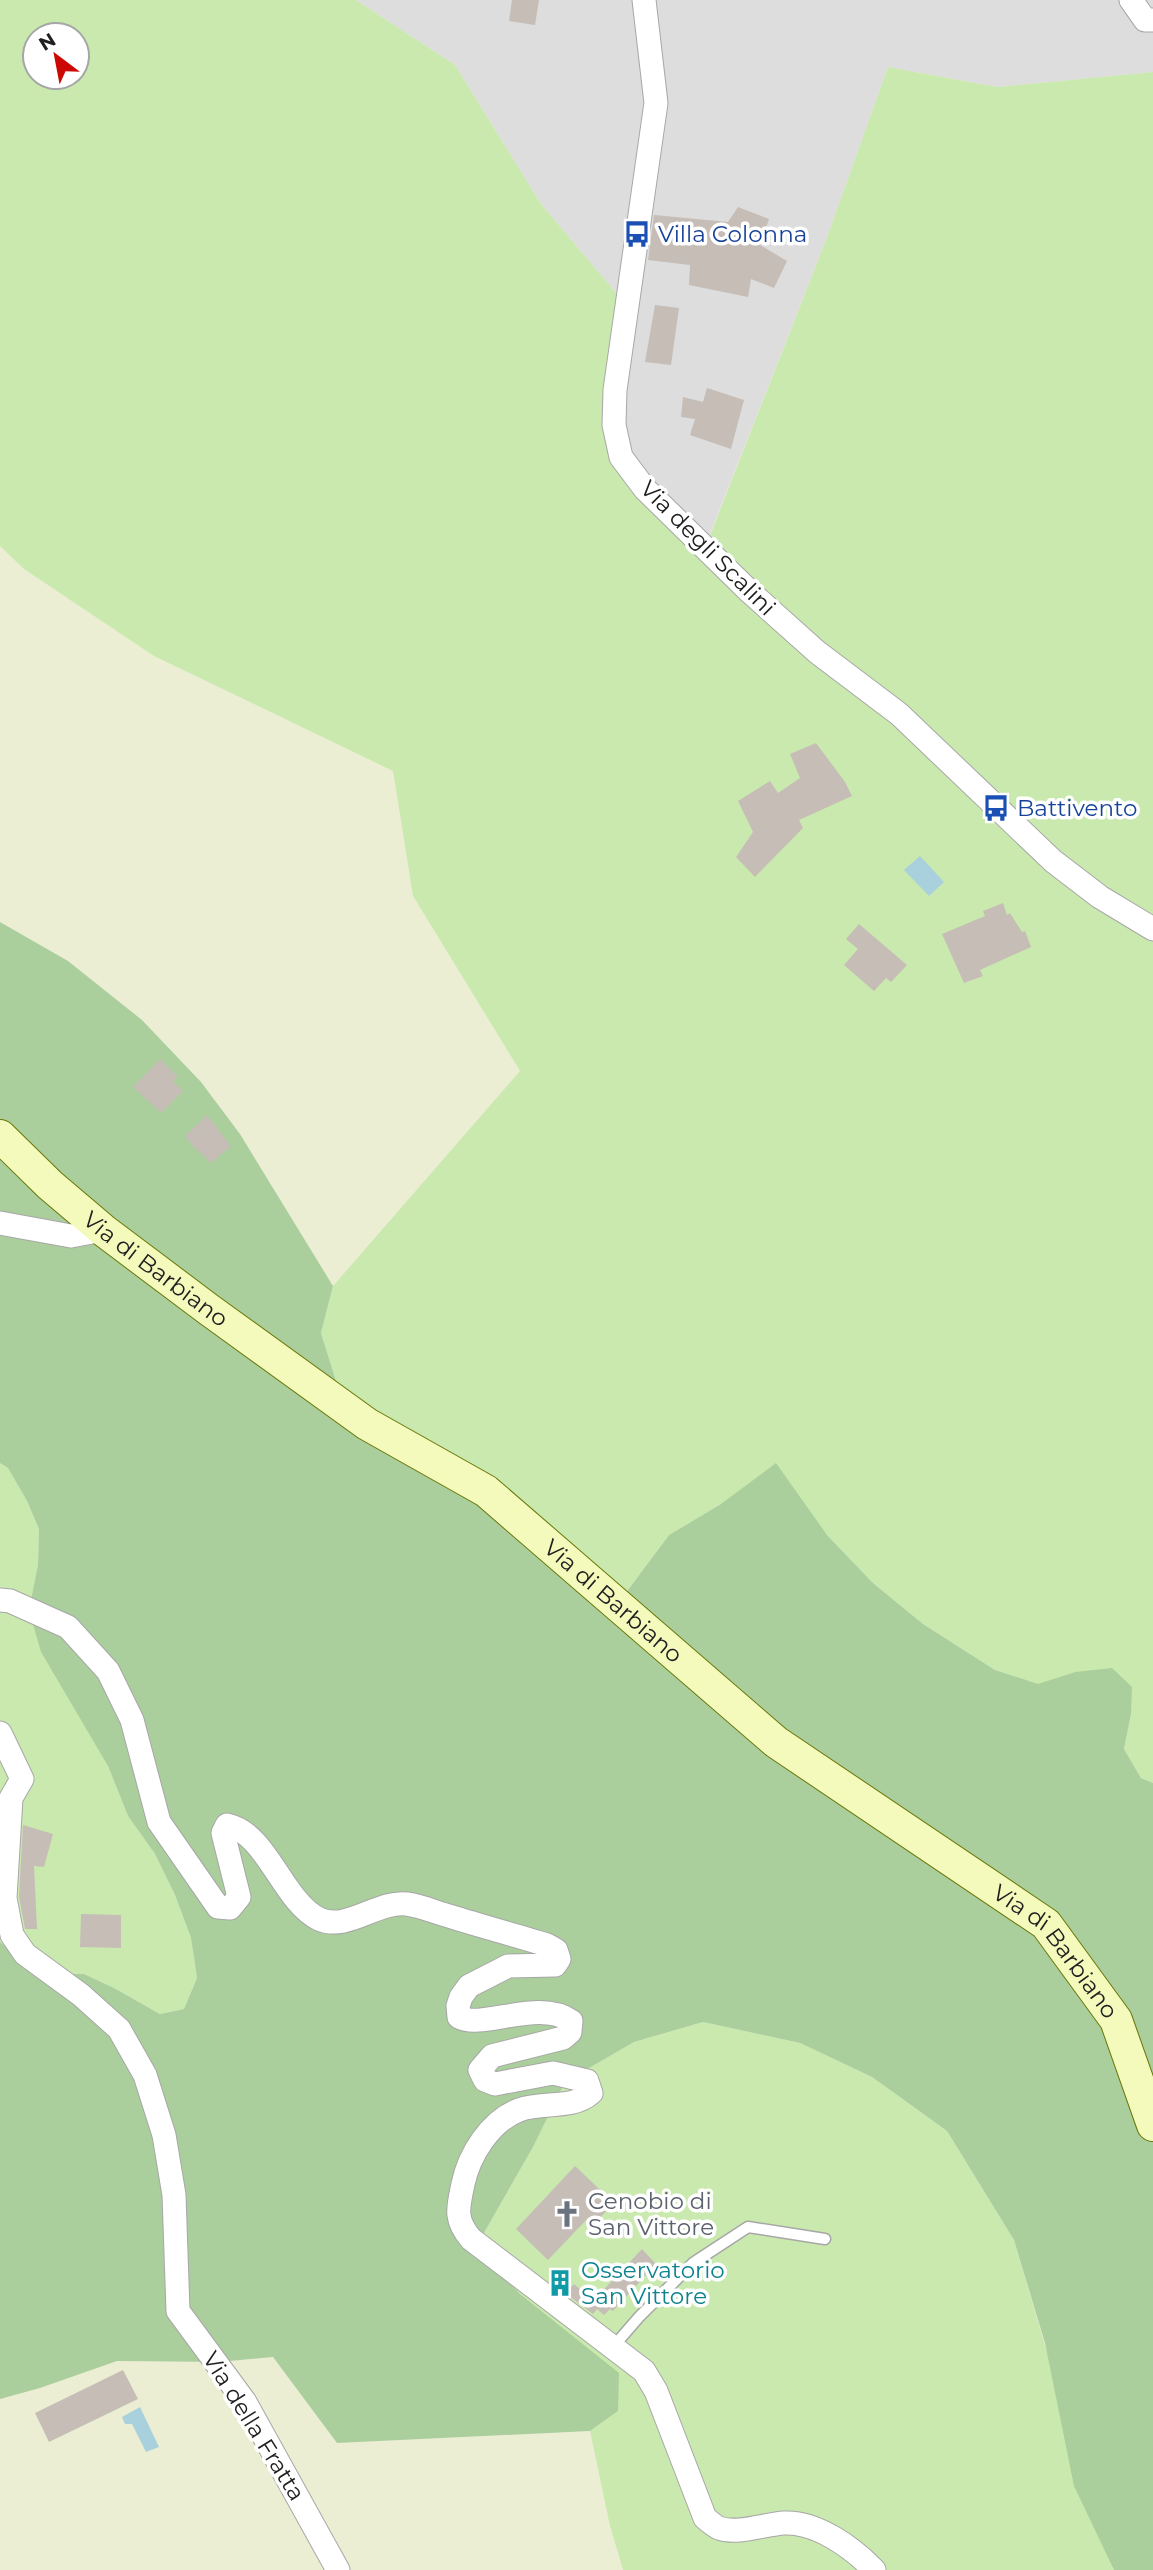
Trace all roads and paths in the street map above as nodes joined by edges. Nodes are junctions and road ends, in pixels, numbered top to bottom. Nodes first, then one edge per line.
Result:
1 (643, 0) edge
2 (1131, 0) edge
3 (1153, 20) edge
4 (1153, 929) edge
5 (0, 1136) edge
6 (0, 1223) edge
7 (103, 1230) junction
8 (0, 1600) edge
9 (0, 1733) edge
10 (6, 1795) edge
11 (1153, 2125) edge
12 (825, 2239) dead end
13 (613, 2347) junction
14 (338, 2570) edge
15 (874, 2570) edge

1 - 4 street, Via degli Scalini
2 - 3 street
5 - 7 street, Via di Barbiano
6 - 7 street
7 - 11 street, Via di Barbiano
8 - 13 street
9 - 10 street, Via della Fratta
10 - 14 street, Via della Fratta
12 - 13 lane
13 - 15 street

